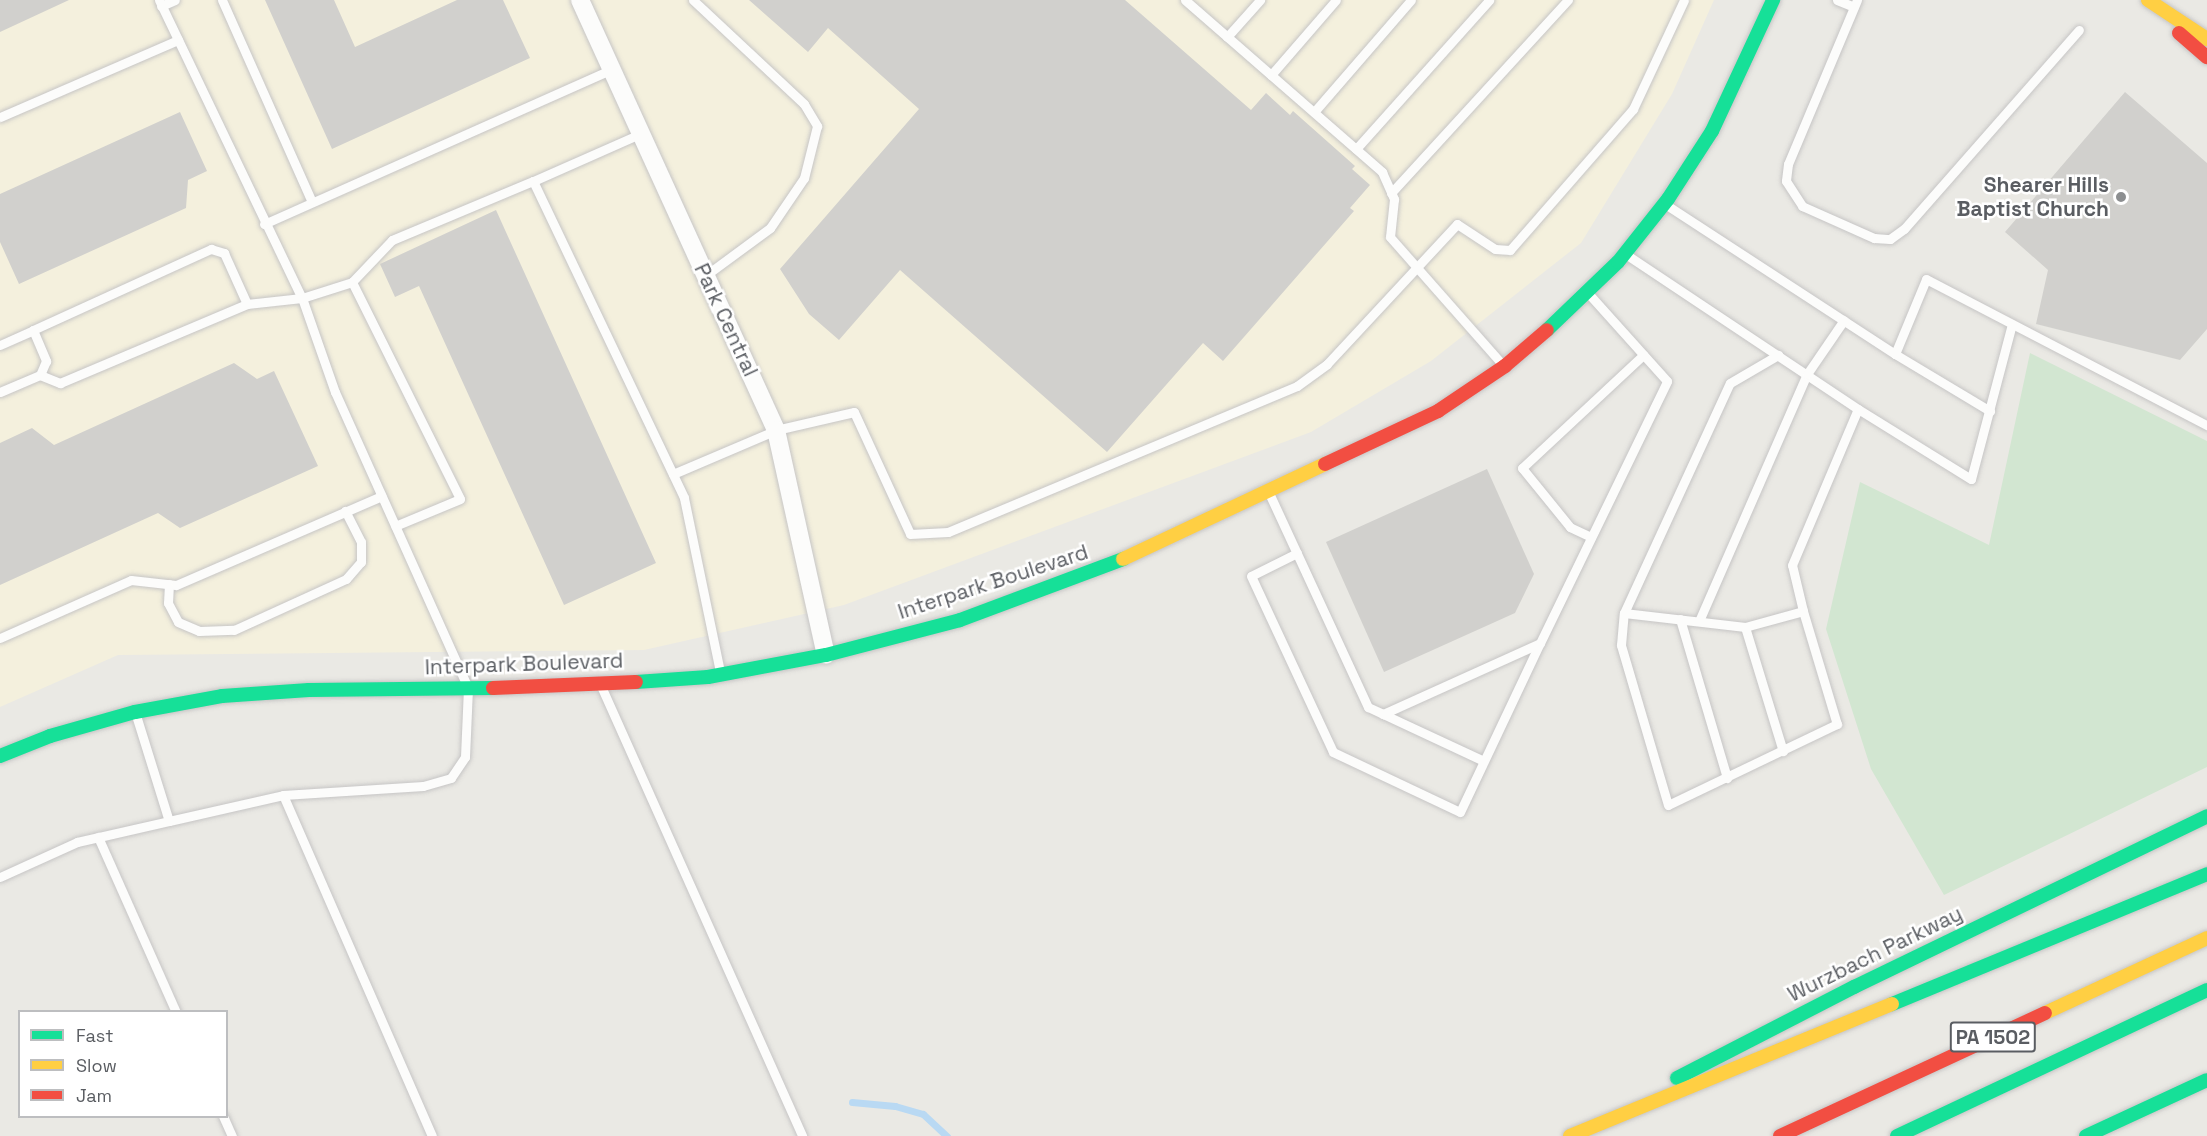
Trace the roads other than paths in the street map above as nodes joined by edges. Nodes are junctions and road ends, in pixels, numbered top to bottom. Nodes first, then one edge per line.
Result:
1 (175, 0) edge
2 (222, 0) edge
3 (580, 0) edge
4 (693, 0) edge
5 (1260, 0) edge
6 (1336, 0) edge
7 (1411, 0) edge
8 (1489, 0) edge
9 (1568, 0) edge
10 (1684, 0) edge
11 (1773, 0) edge
12 (1837, 0) edge
13 (2141, 0) edge
14 (2148, 0) edge
15 (1187, 1) edge
16 (160, 3) edge
17 (1855, 4) edge
18 (2079, 30) dead end
19 (1227, 37) junction
20 (2207, 39) edge
21 (178, 40) junction
22 (2207, 57) edge
23 (612, 69) junction
24 (1271, 75) junction
25 (1314, 112) junction
26 (0, 117) edge
27 (642, 134) junction
28 (1356, 149) junction
29 (533, 181) junction
30 (1391, 194) junction
31 (312, 202) junction
32 (1665, 204) junction
33 (264, 224) junction
34 (1625, 254) junction
35 (1419, 266) junction
36 (706, 276) junction
37 (352, 282) junction
38 (1588, 293) junction
39 (302, 298) junction
40 (247, 304) junction
41 (1844, 320) junction
42 (2012, 324) junction
43 (33, 330) junction
44 (0, 345) edge
45 (1895, 354) junction
46 (1643, 355) junction
47 (1778, 355) junction
48 (1505, 366) junction
49 (1808, 374) junction
50 (40, 375) junction
51 (0, 392) edge
52 (1858, 409) junction
53 (1990, 411) junction
54 (2207, 425) edge
55 (776, 430) junction
56 (673, 474) junction
57 (1269, 493) junction
58 (382, 496) junction
59 (345, 511) junction
60 (395, 526) junction
61 (1591, 537) junction
62 (1297, 553) junction
63 (169, 584) junction
64 (1803, 611) junction
65 (1624, 613) junction
66 (1680, 619) junction
67 (1699, 621) junction
68 (1745, 627) junction
69 (0, 638) edge
70 (1540, 643) junction
71 (826, 655) junction
72 (721, 675) junction
73 (600, 684) junction
74 (468, 688) junction
75 (135, 712) junction
76 (1383, 714) junction
77 (1783, 750) junction
78 (0, 756) edge
79 (1484, 761) junction
80 (1727, 778) junction
81 (283, 795) junction
82 (2207, 816) edge
83 (169, 821) junction
84 (98, 837) junction
85 (2207, 874) edge
86 (0, 877) edge
87 (2207, 938) edge
88 (2207, 990) edge
89 (176, 1010) edge
90 (2207, 1080) edge
91 (224, 1118) edge
92 (232, 1136) edge
93 (432, 1136) edge
94 (802, 1136) edge
95 (1564, 1136) edge
96 (1570, 1136) edge
97 (1780, 1136) edge
98 (1897, 1136) edge
99 (2086, 1136) edge

1 - 16 lane
2 - 31 lane
3 - 23 street, Park Central
4 - 36 lane
5 - 19 lane
6 - 24 lane
7 - 25 lane
8 - 28 lane
9 - 30 lane
10 - 35 lane
11 - 32 main road, Interpark Boulevard
12 - 17 lane
13 - 22 main road
14 - 20 main road
15 - 19 lane
16 - 21 lane
17 - 18 lane
19 - 24 lane
21 - 26 lane
21 - 33 lane
23 - 27 street, Park Central
23 - 31 lane
24 - 25 lane
25 - 28 lane
27 - 29 lane
27 - 36 street, Park Central
28 - 30 lane
29 - 37 lane
29 - 56 lane
30 - 35 lane
31 - 33 lane
32 - 34 main road, Interpark Boulevard
32 - 41 lane
33 - 39 lane
34 - 38 main road, Interpark Boulevard
34 - 47 lane
35 - 48 lane
35 - 55 lane
36 - 55 street, Park Central
37 - 39 lane
37 - 60 lane
38 - 46 lane
38 - 48 main road, Interpark Boulevard
39 - 40 lane
39 - 58 lane
40 - 43 lane
40 - 50 lane
41 - 45 lane
41 - 49 lane
42 - 45 lane
42 - 53 lane
42 - 54 lane
43 - 44 lane
43 - 50 lane
45 - 53 lane
46 - 61 lane
46 - 61 lane
47 - 49 lane
47 - 65 lane
48 - 57 main road, Interpark Boulevard
49 - 52 lane
49 - 67 lane
50 - 51 lane
52 - 53 lane
52 - 64 lane
55 - 56 lane
55 - 71 street, Park Central
56 - 72 lane
57 - 62 lane
57 - 71 main road, Interpark Boulevard
58 - 59 lane
58 - 60 lane
59 - 63 lane
59 - 63 lane
60 - 74 lane
61 - 70 lane
62 - 76 lane
62 - 79 lane
63 - 69 lane
64 - 68 lane
64 - 77 lane
65 - 66 lane
65 - 80 lane
66 - 67 lane
66 - 80 lane
67 - 68 lane
68 - 77 lane
70 - 76 lane
70 - 79 lane
71 - 72 main road, Interpark Boulevard
72 - 73 main road, Interpark Boulevard
73 - 74 main road, Interpark Boulevard
73 - 94 lane
74 - 75 main road, Interpark Boulevard
74 - 81 lane
75 - 78 main road, Interpark Boulevard
75 - 83 lane
76 - 79 lane
77 - 80 lane
81 - 83 lane
81 - 93 lane
82 - 95 main road, Wurzbach Parkway
83 - 84 lane
84 - 86 lane
84 - 89 lane
85 - 96 main road
87 - 97 main road, PA 1502
88 - 98 main road, PA 1502
90 - 99 main road
91 - 92 lane

